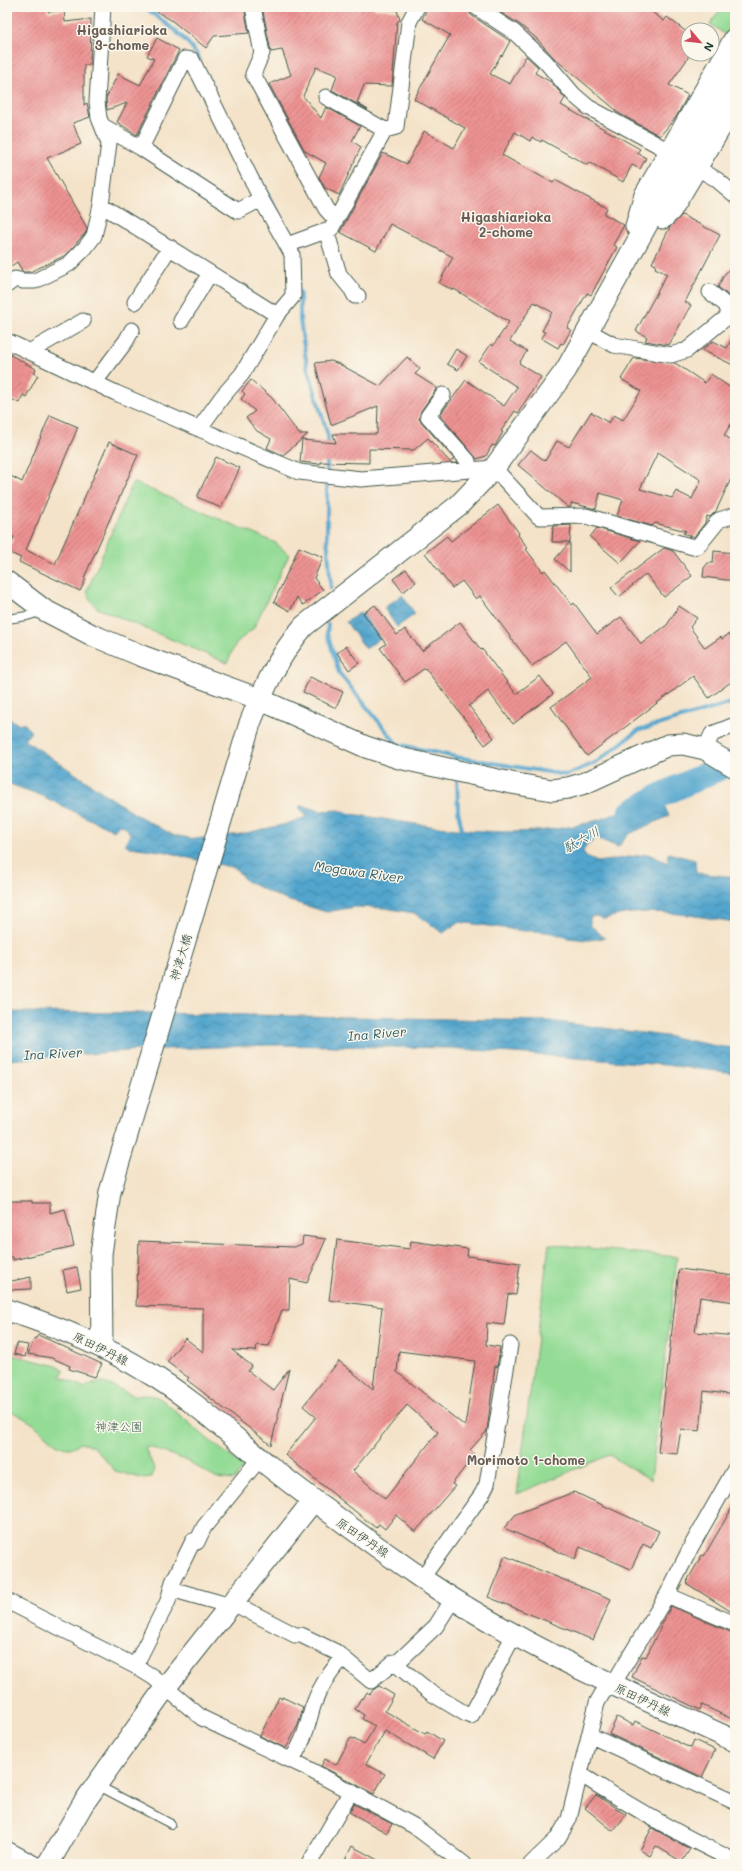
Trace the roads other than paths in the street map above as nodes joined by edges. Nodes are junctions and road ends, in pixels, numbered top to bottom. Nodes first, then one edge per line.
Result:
1 (103, 7) edge
2 (253, 7) edge
3 (417, 7) edge
4 (476, 7) edge
5 (735, 38) edge
6 (735, 66) edge
7 (326, 97) dead end
8 (735, 103) edge
9 (103, 126) junction
10 (385, 130) junction
11 (141, 148) junction
12 (669, 151) junction
13 (697, 168) junction
14 (735, 195) edge
15 (261, 199) junction
16 (101, 205) junction
17 (331, 225) junction
18 (287, 245) junction
19 (170, 247) junction
20 (632, 250) junction
21 (210, 273) junction
22 (7, 285) edge
23 (710, 292) dead end
24 (358, 296) dead end
25 (135, 302) dead end
26 (732, 310) edge
27 (277, 315) junction
28 (181, 321) dead end
29 (83, 322) dead end
30 (132, 330) dead end
31 (588, 331) junction
32 (7, 341) edge
33 (29, 352) junction
34 (94, 383) junction
35 (443, 395) dead end
36 (199, 429) junction
37 (494, 468) junction
38 (469, 470) junction
39 (735, 515) edge
40 (7, 582) edge
41 (44, 610) junction
42 (7, 619) edge
43 (259, 699) junction
44 (735, 725) edge
45 (719, 757) edge
46 (7, 1310) edge
47 (510, 1345) dead end
48 (102, 1347) junction
49 (260, 1458) junction
50 (735, 1469) edge
51 (314, 1501) junction
52 (422, 1578) junction
53 (171, 1589) junction
54 (667, 1595) junction
55 (453, 1598) junction
56 (7, 1601) edge
57 (232, 1604) junction
58 (735, 1624) edge
59 (514, 1635) junction
60 (343, 1658) junction
61 (398, 1661) junction
62 (135, 1666) junction
63 (611, 1684) junction
64 (165, 1688) junction
65 (589, 1735) junction
66 (735, 1741) edge
67 (292, 1760) junction
68 (580, 1774) junction
69 (96, 1785) junction
70 (351, 1791) junction
71 (735, 1802) edge
72 (171, 1824) dead end
73 (7, 1849) edge
74 (735, 1861) edge
75 (35, 1864) edge
76 (48, 1864) edge
77 (309, 1864) edge
78 (464, 1864) edge
79 (531, 1864) edge

1 - 9 street
2 - 17 street
3 - 10 street
4 - 12 street
5 - 12 street
6 - 20 street, 神津大橋
7 - 10 street
8 - 13 street
9 - 11 street
9 - 16 street
10 - 17 street
11 - 15 street
11 - 15 street
12 - 20 street
13 - 14 street
13 - 20 street
15 - 18 street
16 - 19 street
16 - 22 street
17 - 18 street
17 - 24 street
18 - 27 street
19 - 21 street
19 - 25 street
20 - 31 street, 神津大橋
21 - 27 street
21 - 28 street
23 - 26 street
26 - 31 street
27 - 36 street
29 - 33 street
30 - 34 street
31 - 37 street, 神津大橋
32 - 33 street
33 - 34 street
34 - 36 street
35 - 38 street
36 - 38 street
37 - 38 street
37 - 39 street
37 - 43 street, 神津大橋
40 - 41 street
41 - 42 lane
41 - 43 street
43 - 45 street
43 - 48 street, 神津大橋
44 - 45 street
46 - 48 street, 原田伊丹線
47 - 52 street
48 - 49 street, 原田伊丹線
49 - 51 street, 原田伊丹線
49 - 53 street
50 - 54 street
51 - 52 street, 原田伊丹線
51 - 57 street
52 - 55 street, 原田伊丹線
53 - 57 street
53 - 62 street
54 - 58 street
54 - 63 street
55 - 59 street, 原田伊丹線
55 - 61 street
56 - 62 street
57 - 60 street
57 - 64 street
59 - 61 street
59 - 63 street, 原田伊丹線
60 - 61 street
60 - 67 street
62 - 64 street
63 - 65 street
63 - 66 street, 原田伊丹線
64 - 67 street
64 - 69 street
65 - 68 street
65 - 71 street
67 - 70 street
68 - 74 street
68 - 79 street
69 - 72 lane
69 - 76 street
70 - 77 street
70 - 78 street
73 - 75 street

